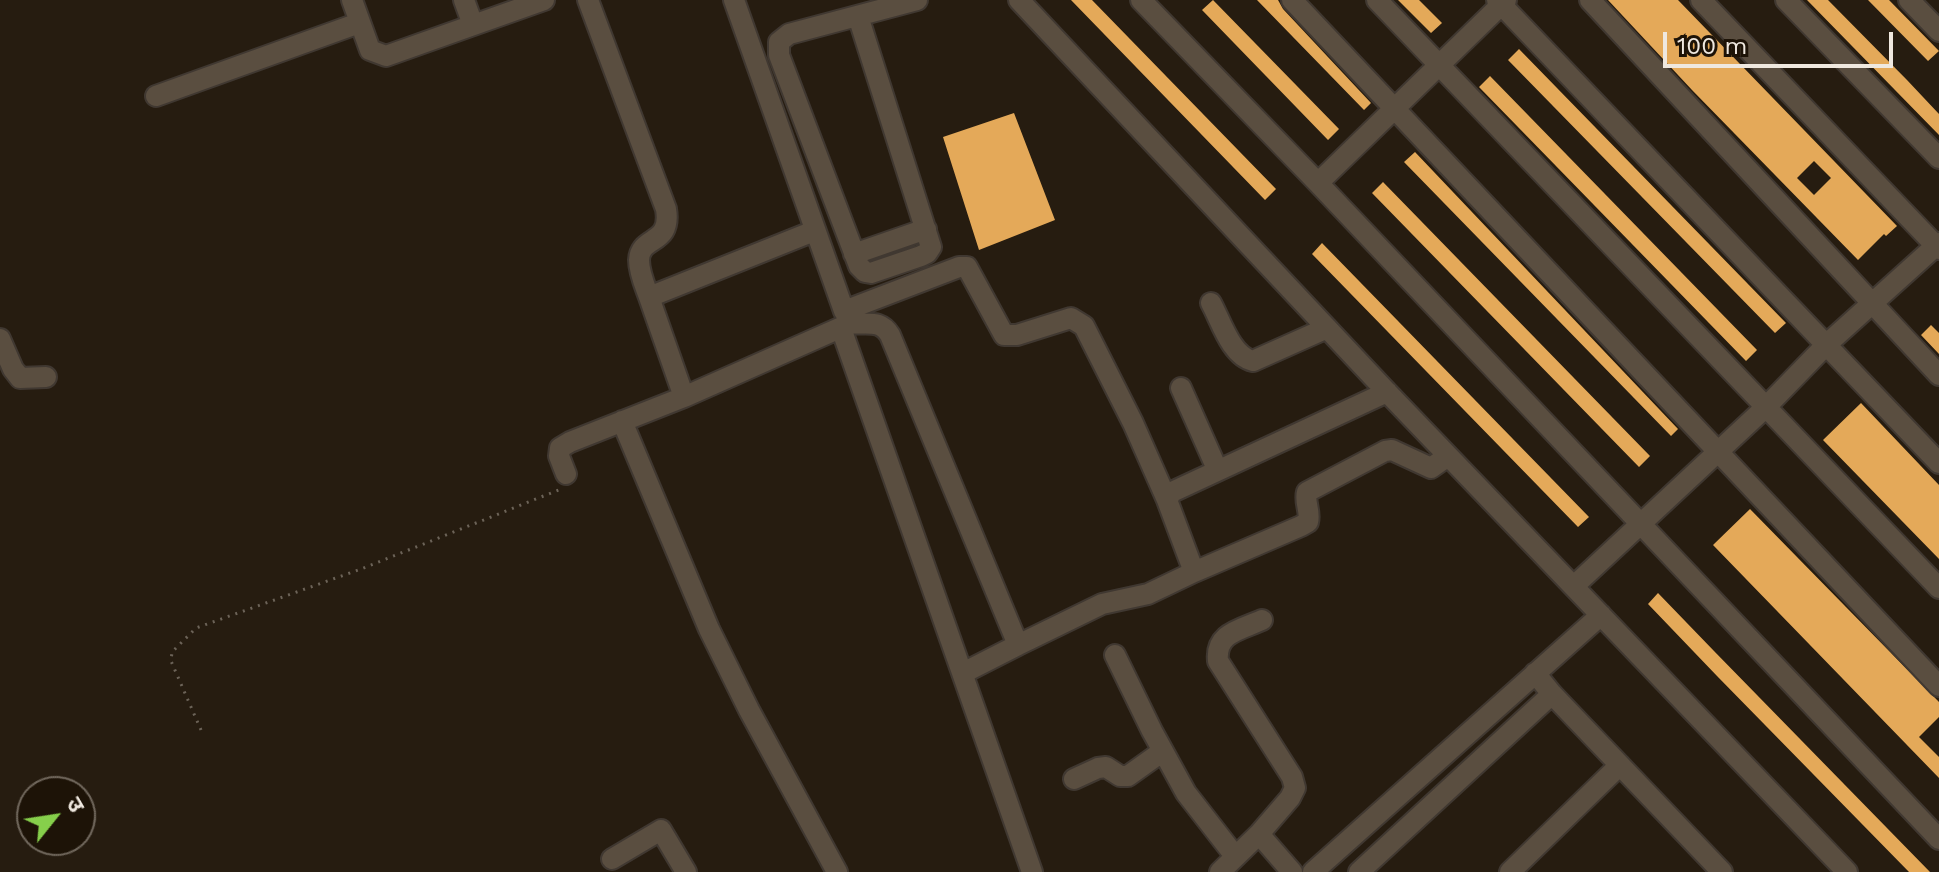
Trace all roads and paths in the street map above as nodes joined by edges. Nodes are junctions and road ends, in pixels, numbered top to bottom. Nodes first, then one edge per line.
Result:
1 (352, 0) edge
2 (464, 0) edge
3 (544, 0) edge
4 (588, 0) edge
5 (734, 0) edge
6 (917, 0) edge
7 (1019, 0) edge
8 (1141, 0) edge
9 (1292, 0) edge
10 (1377, 0) edge
11 (1590, 0) edge
12 (1701, 0) edge
13 (1786, 0) edge
14 (1909, 0) edge
15 (1501, 2) edge
16 (858, 16) junction
17 (359, 23) junction
18 (473, 25) junction
19 (1939, 31) edge
20 (1440, 65) junction
21 (156, 96) dead end
22 (1397, 108) junction
23 (1939, 158) edge
24 (1318, 183) junction
25 (814, 231) junction
26 (1938, 246) edge
27 (649, 297) junction
28 (1211, 303) dead end
29 (1870, 303) junction
30 (846, 320) junction
31 (1327, 328) junction
32 (0, 339) edge
33 (1827, 344) junction
34 (1939, 375) edge
35 (46, 377) dead end
36 (1181, 388) dead end
37 (1387, 392) junction
38 (684, 397) junction
39 (1766, 407) junction
40 (622, 421) junction
41 (1720, 451) junction
42 (1448, 456) junction
43 (1939, 463) edge
44 (1217, 469) junction
45 (566, 474) joint
46 (1167, 500) junction
47 (1641, 526) junction
48 (1194, 572) junction
49 (1574, 586) junction
50 (1939, 588) edge
51 (1601, 615) junction
52 (1262, 620) dead end
53 (1018, 645) junction
54 (1115, 655) dead end
55 (963, 673) junction
56 (1535, 673) junction
57 (1939, 686) edge
58 (1552, 694) junction
59 (201, 730) dead end
60 (1163, 751) junction
61 (1620, 765) junction
62 (1074, 779) dead end
63 (1259, 834) junction
64 (1939, 839) edge
65 (1235, 856) junction
66 (612, 859) dead end
67 (686, 872) edge
68 (837, 872) edge
69 (1032, 872) edge
70 (1220, 872) edge
71 (1292, 872) edge
72 (1313, 872) edge
73 (1359, 872) edge
74 (1510, 872) edge
75 (1722, 872) edge
76 (1847, 872) edge

1 - 17 street
2 - 18 street
3 - 18 street
4 - 27 street
5 - 25 street
6 - 16 street
7 - 31 street
8 - 24 street
9 - 22 street
10 - 20 street
11 - 29 street
12 - 26 street
13 - 23 street
14 - 19 street
15 - 20 street
15 - 33 street
16 - 16 street
17 - 18 street
17 - 21 street
20 - 22 street
20 - 39 street
22 - 24 street
22 - 41 street
24 - 47 street
25 - 27 street
25 - 30 street
26 - 29 street
27 - 38 street
28 - 31 street
29 - 33 street
29 - 34 street
30 - 38 street
30 - 46 street
30 - 53 street
30 - 55 street
31 - 37 street
32 - 35 street
33 - 39 street
33 - 43 street
36 - 44 street
37 - 42 street
37 - 44 street
38 - 40 street
39 - 41 street
39 - 50 street
40 - 45 street
40 - 68 street
41 - 47 street
41 - 57 street
42 - 48 street
42 - 49 street
44 - 46 street
45 - 59 path
46 - 48 street
47 - 49 street
47 - 64 street
48 - 53 street
49 - 51 street
51 - 56 street
51 - 76 street
52 - 63 street
53 - 55 street
54 - 60 street
55 - 69 street
56 - 58 street
56 - 72 street
58 - 61 street
58 - 73 street
60 - 62 street
60 - 65 street
61 - 74 street
61 - 75 street
63 - 65 street
63 - 71 street
65 - 70 street
66 - 67 street

